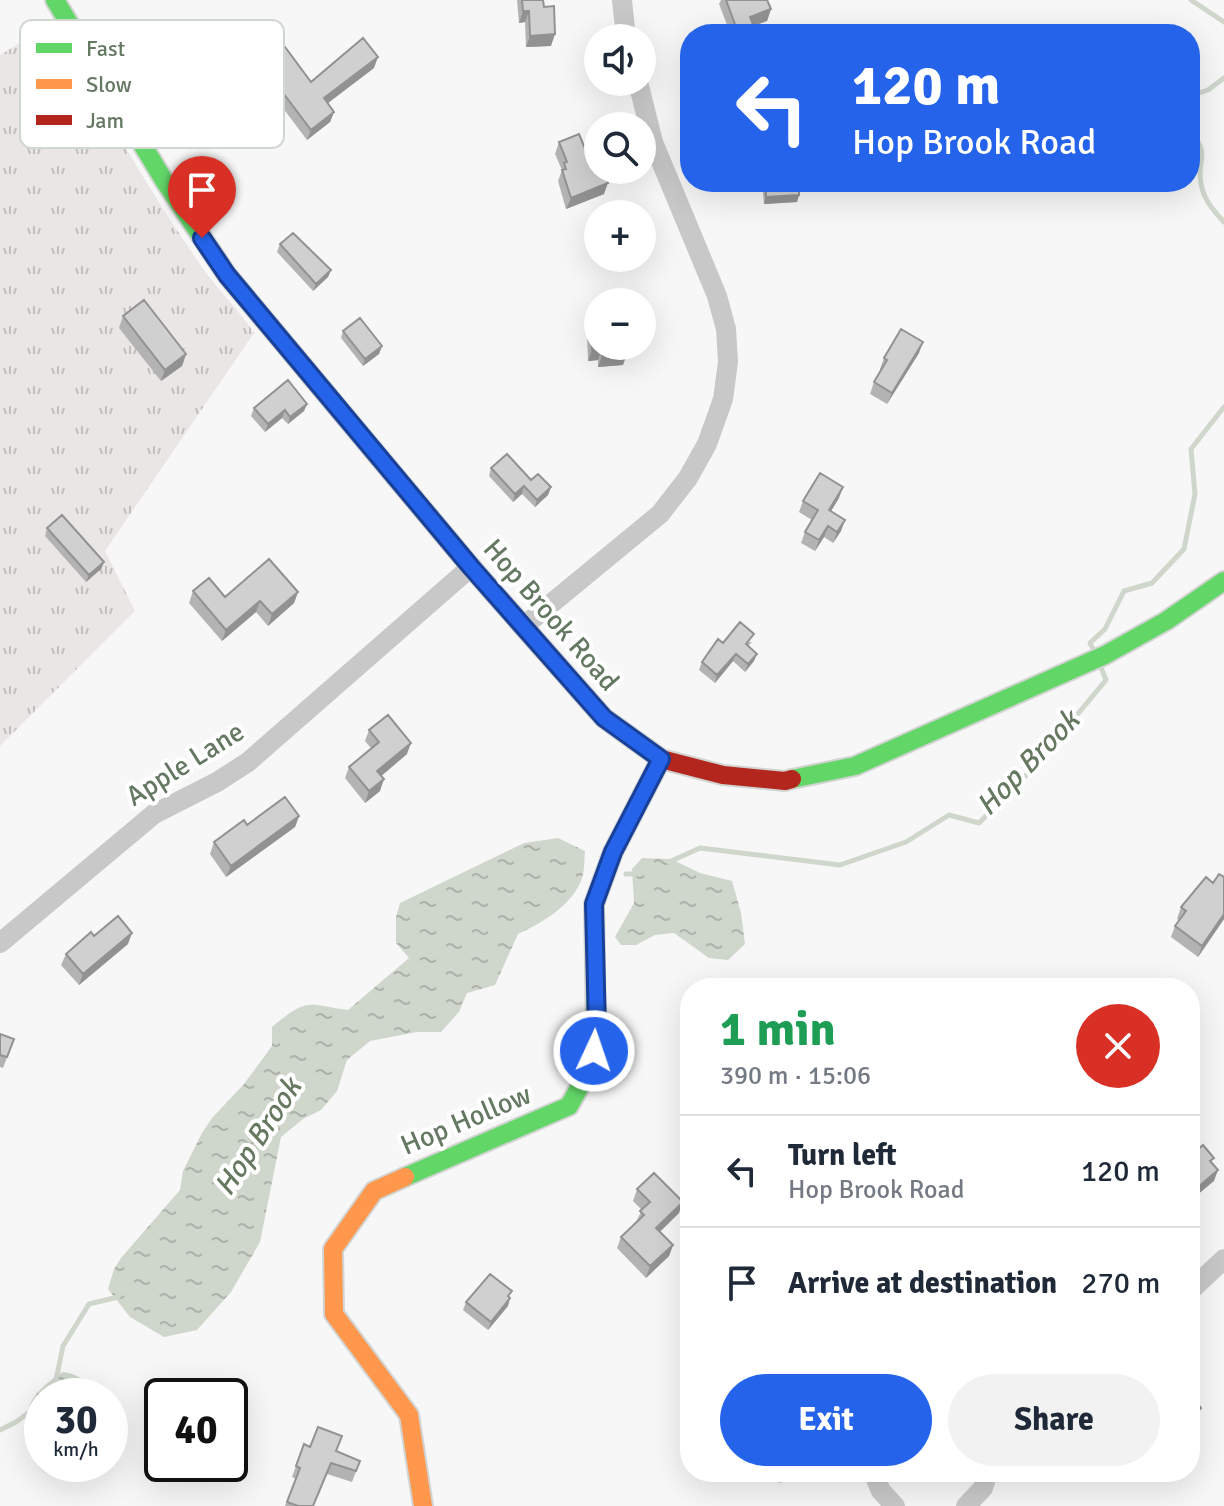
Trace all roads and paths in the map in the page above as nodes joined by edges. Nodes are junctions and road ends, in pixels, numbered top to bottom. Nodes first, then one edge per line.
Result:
1 (55, 0) edge
2 (622, 0) edge
3 (67, 20) edge
4 (625, 24) edge
5 (642, 96) edge
6 (144, 148) edge
7 (471, 567) junction
8 (1224, 581) edge
9 (524, 626) junction
10 (661, 759) junction
11 (0, 943) edge
12 (1224, 1259) edge
13 (1200, 1282) edge
14 (877, 1482) edge
15 (985, 1482) edge
16 (423, 1506) edge
17 (895, 1506) edge
18 (966, 1506) edge

1 - 3 street, Hop Brook Road
2 - 4 street
5 - 9 street
6 - 7 street, Hop Brook Road
7 - 9 street, Hop Brook Road
7 - 11 street, Apple Lane
8 - 10 street, Hop Brook Road
9 - 10 street, Hop Brook Road
10 - 16 street, Hop Hollow
12 - 13 street
14 - 17 street
15 - 18 street

